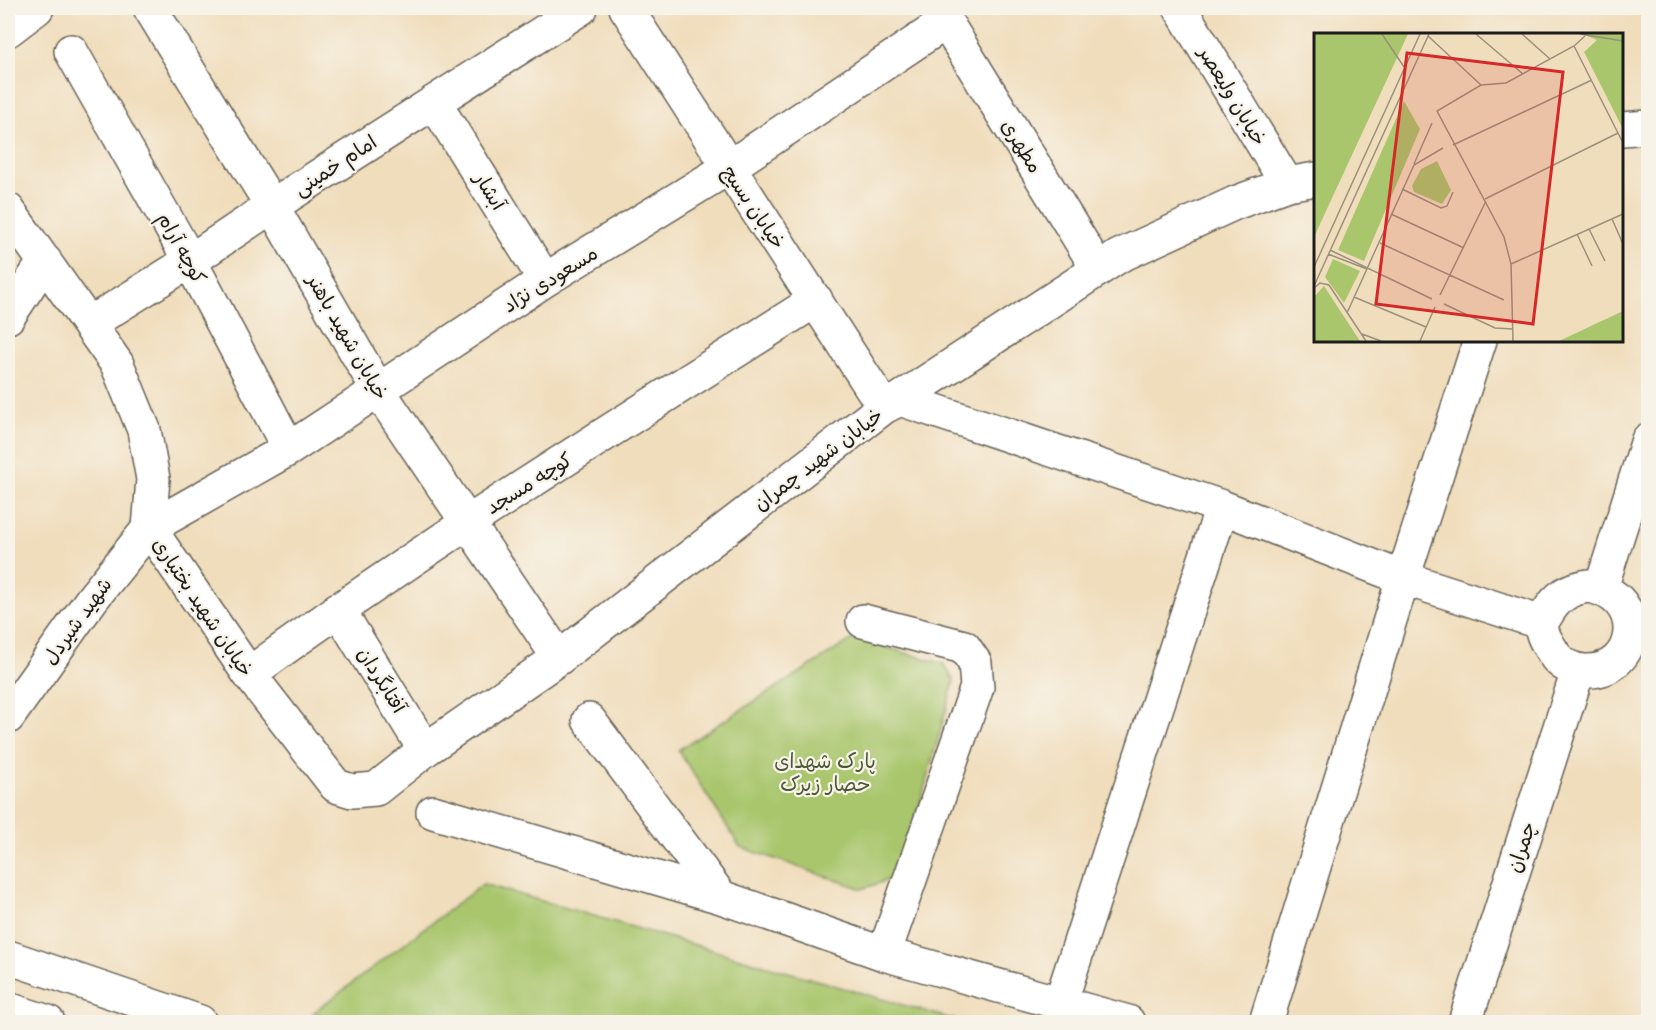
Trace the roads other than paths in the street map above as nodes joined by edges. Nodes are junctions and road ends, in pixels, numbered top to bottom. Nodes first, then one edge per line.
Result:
1 (37, 8) edge
2 (150, 8) edge
3 (581, 8) edge
4 (626, 8) edge
5 (1180, 8) edge
6 (946, 22) joint
7 (8, 30) edge
8 (71, 51) dead end
9 (434, 102) junction
10 (1648, 127) edge
11 (1623, 129) edge
12 (728, 168) junction
13 (1301, 182) edge
14 (272, 206) junction
15 (8, 210) edge
16 (45, 261) junction
17 (190, 261) junction
18 (1098, 269) junction
19 (545, 280) junction
20 (816, 300) junction
21 (8, 316) edge
22 (89, 324) junction
23 (1479, 342) edge
24 (378, 390) junction
25 (892, 403) junction
26 (1648, 440) edge
27 (289, 448) junction
28 (1222, 507) junction
29 (466, 523) junction
30 (149, 528) junction
31 (1403, 578) junction
32 (1601, 588) junction
33 (338, 609) junction
34 (864, 621) dead end
35 (1542, 622) junction
36 (1637, 651) edge
37 (559, 658) junction
38 (1578, 671) junction
39 (249, 674) junction
40 (8, 717) edge
41 (589, 720) dead end
42 (425, 750) junction
43 (352, 791) joint
44 (433, 812) dead end
45 (721, 897) junction
46 (884, 954) junction
47 (8, 957) edge
48 (1060, 1004) junction
49 (8, 1009) edge
50 (48, 1023) edge
51 (200, 1023) edge
52 (1128, 1023) edge
53 (1266, 1023) edge
54 (1465, 1023) edge

1 - 7 street
2 - 14 street, خیابان شهید باهنر
3 - 9 street, امام خمینی
4 - 12 street, خیابان بسیج
5 - 13 street, خیابان ولیعصر
6 - 12 street, مسعودی نژاد
6 - 18 street, مطهری
8 - 17 street, کوچه آرام
9 - 14 street, امام خمینی
9 - 19 street, آبشار
10 - 11 street
12 - 19 street, مسعودی نژاد
12 - 20 street, خیابان بسیج
13 - 18 street, خیابان شهید چمران
14 - 17 street, امام خمینی
14 - 24 street, خیابان شهید باهنر
15 - 16 street, خیابان شهید بختیاری
16 - 21 street
16 - 22 street, خیابان شهید بختیاری
17 - 22 street, امام خمینی
17 - 27 street, کوچه آرام
18 - 25 street, خیابان شهید چمران
19 - 24 street, مسعودی نژاد
20 - 25 street, خیابان بسیج
20 - 29 street, کوچه مسجد
22 - 30 street, خیابان شهید بختیاری
23 - 31 street
24 - 27 street, مسعودی نژاد
24 - 29 street, خیابان شهید باهنر
25 - 28 street
25 - 37 street, خیابان شهید چمران
26 - 32 street
27 - 30 street, مسعودی نژاد
28 - 31 street
28 - 48 street
29 - 33 street, کوچه مسجد
29 - 37 street, خیابان شهید باهنر
30 - 39 street, خیابان شهید بختیاری
30 - 40 street, شهید شیردل
31 - 35 street
31 - 53 street
32 - 35 street
32 - 36 street
33 - 39 street, کوچه مسجد
33 - 42 street, آفتابگردان
34 - 46 street
35 - 38 street
36 - 38 street
37 - 42 street, خیابان شهید چمران
38 - 54 street, چمران
39 - 43 street, خیابان شهید بختیاری
41 - 45 street
42 - 43 street, خیابان شهید چمران
44 - 45 street
45 - 46 street
46 - 48 street
47 - 51 street
48 - 52 street
49 - 50 street

